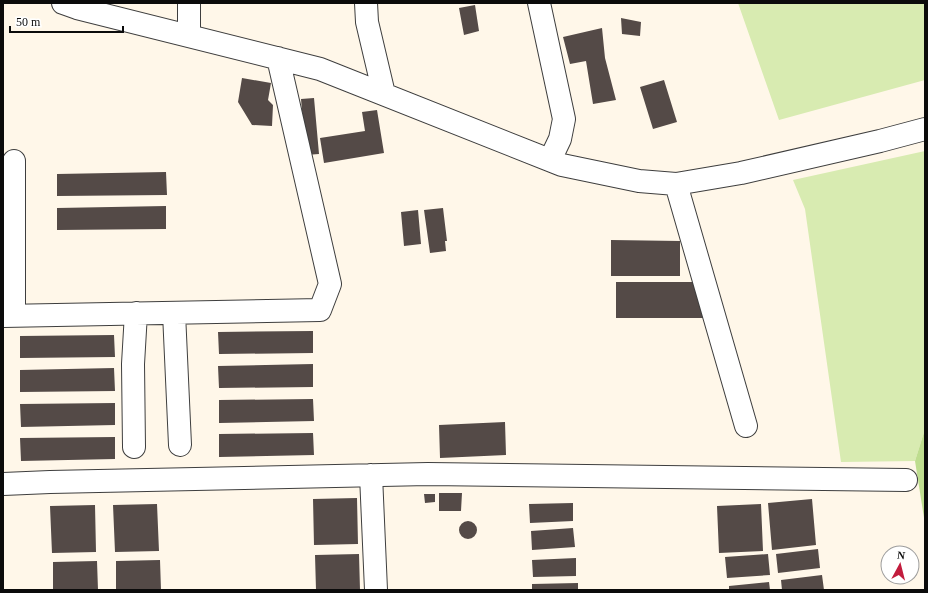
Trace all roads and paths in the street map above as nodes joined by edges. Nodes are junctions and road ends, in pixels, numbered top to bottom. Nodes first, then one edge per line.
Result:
1 (63, 3) edge
2 (189, 3) edge
3 (366, 3) edge
4 (539, 3) edge
5 (189, 36) junction
6 (278, 58) junction
7 (384, 94) junction
8 (925, 129) edge
9 (550, 160) junction
10 (14, 161) dead end
11 (676, 184) junction
12 (136, 313) junction
13 (174, 313) junction
14 (9, 316) edge
15 (746, 426) dead end
16 (180, 445) dead end
17 (134, 447) dead end
18 (371, 475) junction
19 (906, 480) dead end
20 (3, 484) edge
21 (376, 590) edge

1 - 5 street
2 - 5 street
3 - 7 street
4 - 9 street
5 - 6 street
6 - 7 street
6 - 13 street
7 - 9 street
8 - 11 street
9 - 11 street
10 - 14 street
11 - 15 street
12 - 13 street
12 - 14 street
12 - 17 street
13 - 16 street
18 - 19 street
18 - 20 street
18 - 21 street

